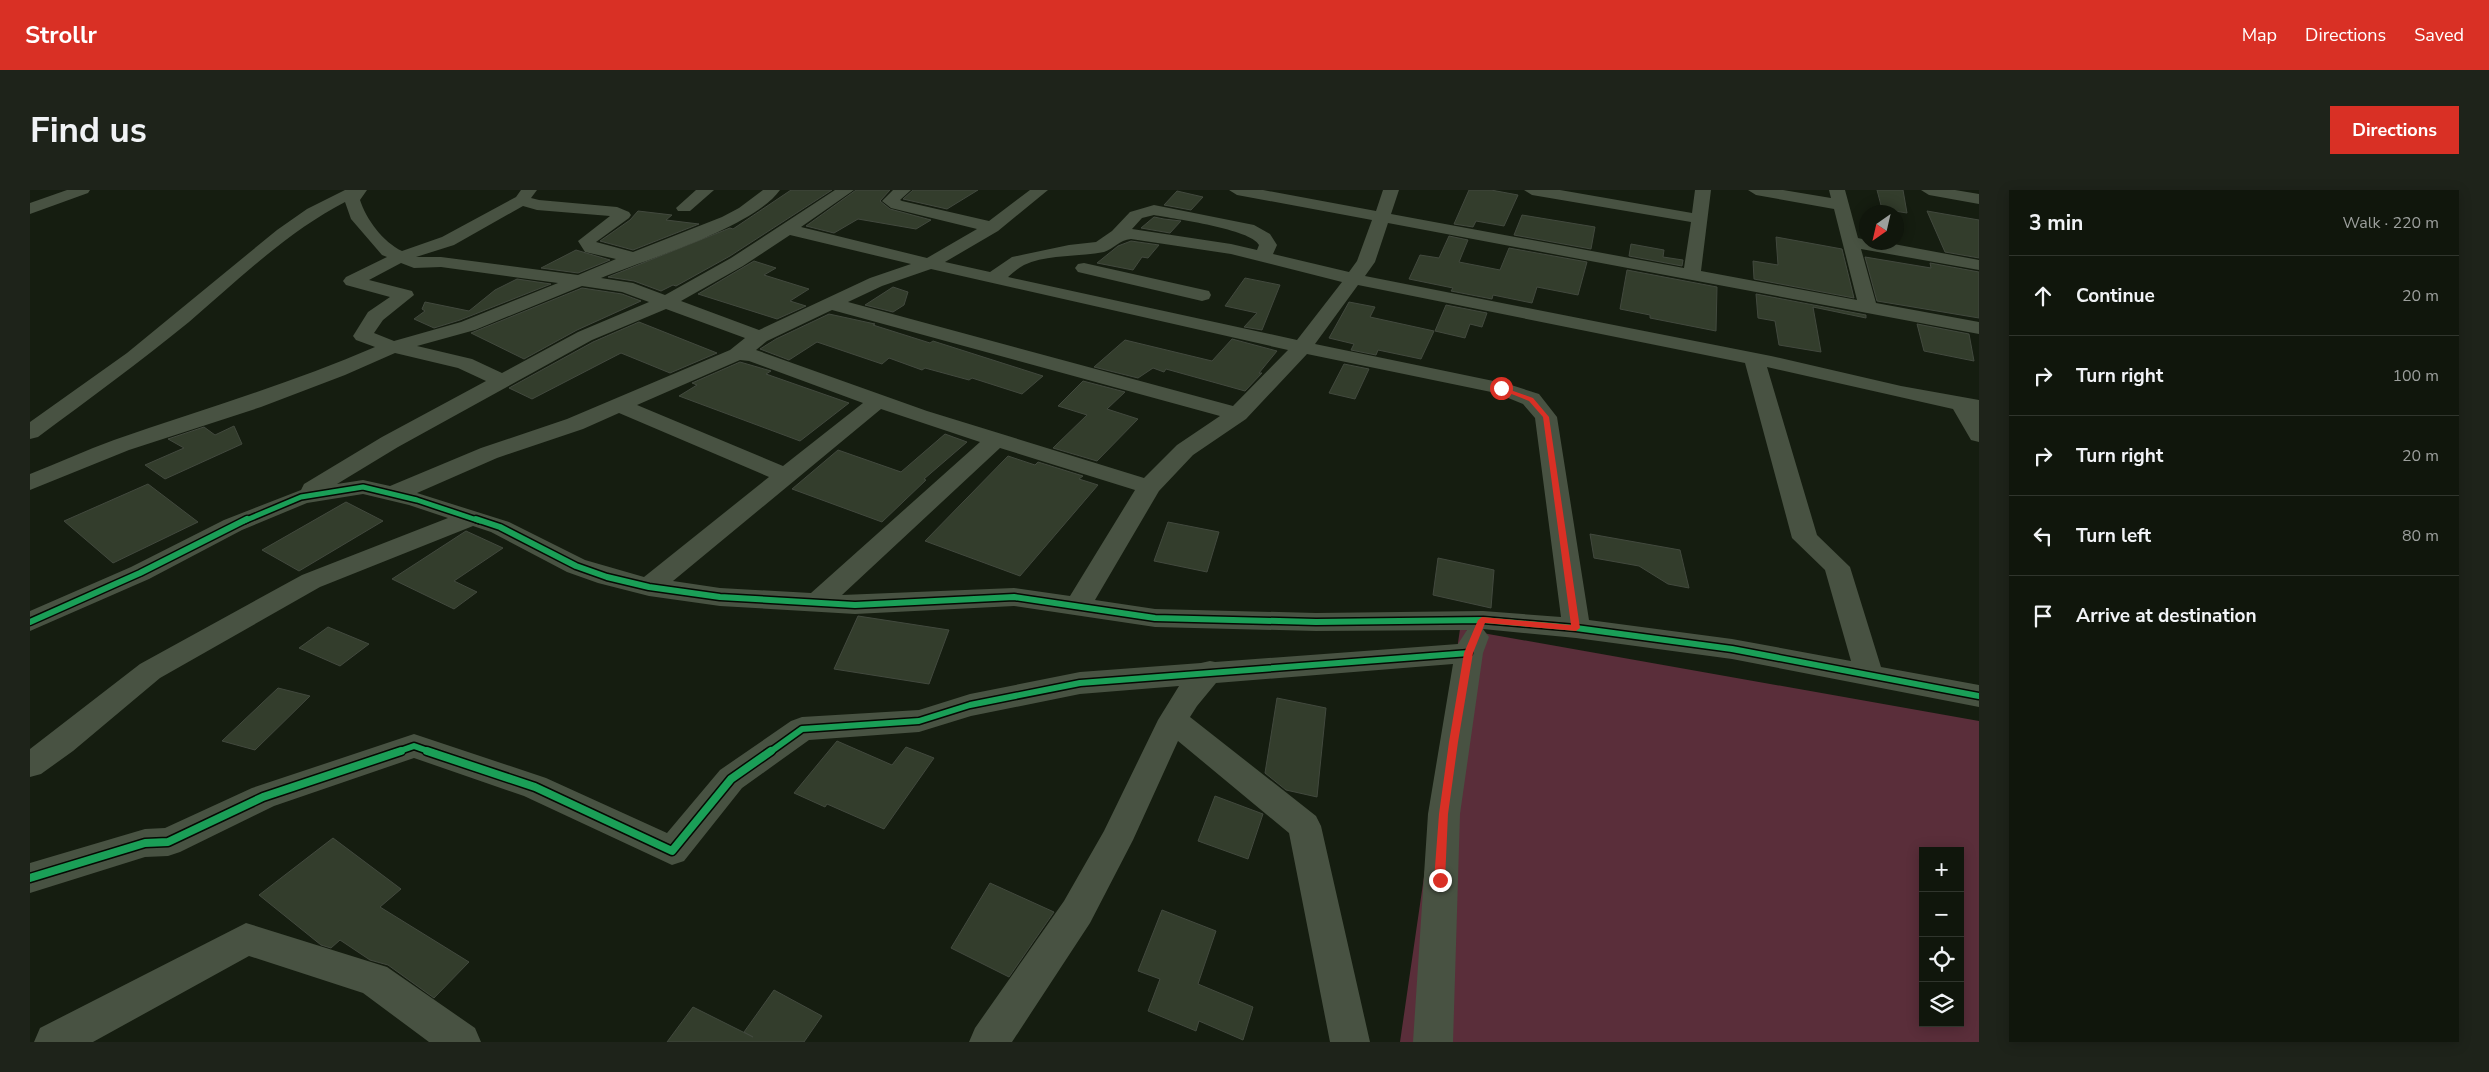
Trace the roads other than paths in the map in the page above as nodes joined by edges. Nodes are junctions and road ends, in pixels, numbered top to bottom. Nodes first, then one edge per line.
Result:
1 (82, 190) edge
2 (358, 190) edge
3 (706, 190) edge
4 (772, 190) edge
5 (846, 190) edge
6 (903, 190) edge
7 (1040, 190) edge
8 (1391, 190) edge
9 (1532, 190) edge
10 (1703, 190) edge
11 (1756, 190) edge
12 (1929, 190) edge
13 (525, 195) edge
14 (610, 195) dead end
15 (1839, 197) edge
16 (1246, 198) edge
17 (1979, 199) edge
18 (684, 208) dead end
19 (30, 209) edge
20 (590, 211) junction
21 (1382, 217) junction
22 (1700, 219) junction
23 (725, 221) junction
24 (1225, 224) junction
25 (992, 226) junction
26 (771, 230) junction
27 (1118, 235) junction
28 (1851, 242) junction
29 (1101, 247) junction
30 (1263, 257) junction
31 (400, 258) junction
32 (634, 258) junction
33 (930, 264) junction
34 (1979, 264) edge
35 (1084, 268) junction
36 (1692, 275) junction
37 (994, 278) junction
38 (1354, 279) junction
39 (575, 280) junction
40 (1062, 294) junction
41 (1202, 295) dead end
42 (666, 302) junction
43 (832, 304) junction
44 (1868, 307) junction
45 (1979, 328) edge
46 (760, 337) junction
47 (393, 347) junction
48 (1301, 348) junction
49 (737, 354) junction
50 (1754, 359) junction
51 (503, 381) junction
52 (878, 401) junction
53 (618, 405) junction
54 (1970, 405) edge
55 (1238, 414) junction
56 (30, 432) edge
57 (1979, 435) edge
58 (996, 440) junction
59 (786, 476) junction
60 (30, 483) edge
61 (1149, 487) junction
62 (392, 494) junction
63 (300, 497) junction
64 (472, 518) junction
65 (649, 587) junction
66 (817, 603) junction
67 (1077, 607) junction
68 (1482, 620) junction
69 (30, 622) edge
70 (1576, 628) junction
71 (1469, 653) junction
72 (1210, 671) junction
73 (1869, 675) junction
74 (1979, 696) edge
75 (1174, 720) junction
76 (30, 765) edge
77 (30, 878) edge
78 (54, 1042) edge
79 (461, 1042) edge
80 (989, 1042) edge
81 (1350, 1042) edge
82 (1433, 1042) edge

1 - 19 street
2 - 31 street
2 - 56 street
3 - 18 street
4 - 23 street
5 - 26 street
6 - 25 street
7 - 25 street
8 - 21 street
9 - 22 street
10 - 22 street
11 - 15 street
12 - 17 street
13 - 20 street
13 - 31 street
14 - 20 street
15 - 28 street
16 - 21 street
16 - 24 street
20 - 32 street
21 - 36 street
21 - 38 street
22 - 36 street
23 - 26 street
23 - 32 street
24 - 27 street
24 - 30 street
25 - 33 street
26 - 33 street
26 - 42 street
27 - 29 street
27 - 30 street
28 - 34 street
28 - 44 street
29 - 35 street
29 - 37 street
30 - 38 street
31 - 39 street
31 - 47 street
32 - 39 street
33 - 37 street
33 - 43 street
35 - 40 street
35 - 41 street
36 - 44 street
37 - 40 street
38 - 48 street
38 - 50 street
39 - 42 street
39 - 47 street
40 - 48 street
42 - 46 street
42 - 51 street
43 - 46 street
43 - 55 street
44 - 45 street
46 - 49 street
47 - 51 street
47 - 60 street
48 - 55 street
48 - 70 street
49 - 52 street
49 - 53 street
50 - 54 street
50 - 73 street
51 - 63 street
52 - 58 street
52 - 59 street
53 - 59 street
53 - 62 street
54 - 57 street
55 - 61 street
58 - 61 street
58 - 66 street
59 - 65 street
61 - 67 street
62 - 63 street
62 - 64 street
63 - 69 street
64 - 65 street
64 - 76 street
65 - 66 street
66 - 67 street
67 - 68 street
68 - 70 street
68 - 71 street
70 - 73 street
71 - 72 street
71 - 82 street
72 - 75 street
72 - 77 street
73 - 74 street
75 - 80 street
75 - 81 street
78 - 79 street

